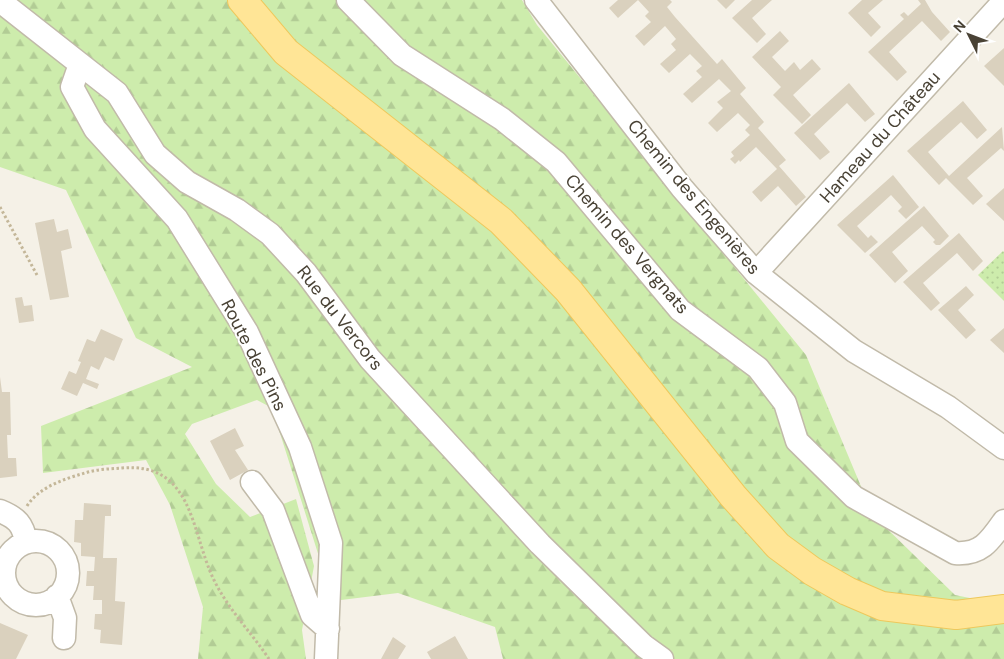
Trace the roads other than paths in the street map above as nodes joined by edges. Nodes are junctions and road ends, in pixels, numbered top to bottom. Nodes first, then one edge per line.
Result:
1 (242, 0) edge
2 (348, 0) edge
3 (536, 0) edge
4 (0, 1) edge
5 (1004, 1) edge
6 (80, 64) junction
7 (756, 273) junction
8 (1004, 448) edge
9 (252, 482) dead end
10 (1004, 521) edge
11 (15, 525) edge
12 (1004, 593) edge
13 (58, 596) junction
14 (1004, 608) edge
15 (956, 614) junction
16 (328, 629) junction
17 (64, 638) dead end
18 (326, 659) edge
19 (662, 659) edge

1 - 15 main road
2 - 10 street, Chemin des Vergnats
3 - 7 street, Chemin des Engenières
4 - 6 street, Rue du Vercors
5 - 7 street, Hameau du Château
6 - 16 street, Route des Pins
6 - 19 street, Rue du Vercors
7 - 8 street, Chemin des Engenières
9 - 16 street
11 - 13 street
11 - 13 street
12 - 15 main road
13 - 17 street
14 - 15 main road
16 - 18 street, Route des Pins

